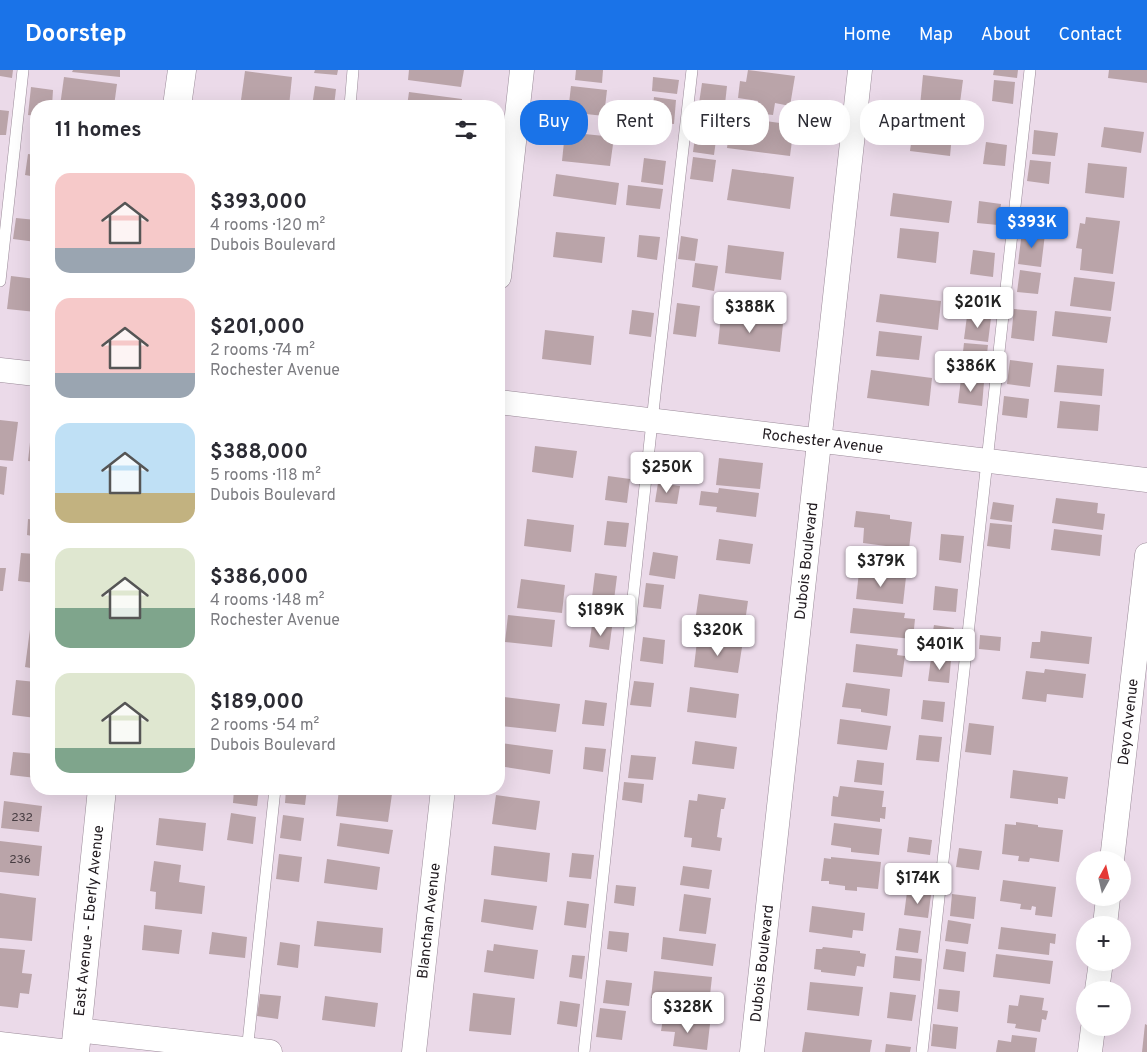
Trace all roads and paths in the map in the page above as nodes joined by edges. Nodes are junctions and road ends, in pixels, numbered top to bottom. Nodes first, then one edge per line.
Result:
1 (23, 70) edge
2 (182, 70) edge
3 (354, 70) edge
4 (522, 70) edge
5 (692, 70) edge
6 (860, 70) edge
7 (1030, 70) edge
8 (178, 100) edge
9 (351, 100) edge
10 (505, 224) edge
11 (0, 281) edge
12 (0, 370) edge
13 (30, 373) edge
14 (505, 403) edge
15 (652, 421) junction
16 (819, 440) junction
17 (987, 462) junction
18 (1147, 480) edge
19 (1147, 554) edge
20 (101, 795) edge
21 (275, 795) edge
22 (442, 795) edge
23 (1113, 851) edge
24 (1092, 1036) edge
25 (0, 1044) edge
26 (74, 1045) edge
27 (254, 1051) edge
28 (414, 1052) edge
29 (584, 1052) edge
30 (752, 1052) edge
31 (922, 1052) edge
32 (1090, 1052) edge

1 - 11 lane
2 - 8 main road
3 - 9 lane
4 - 10 street
5 - 15 lane
6 - 16 street, Dubois Boulevard
7 - 17 lane
12 - 13 street
14 - 15 street, Rochester Avenue
15 - 16 street, Rochester Avenue
15 - 29 lane
16 - 17 street, Rochester Avenue
16 - 30 street, Dubois Boulevard
17 - 18 street, Rochester Avenue
17 - 31 lane
19 - 23 street, Deyo Avenue
20 - 26 main road, East Avenue - Eberly Avenue
21 - 27 lane
22 - 28 street, Blanchan Avenue
24 - 32 street
25 - 26 street
26 - 27 street

